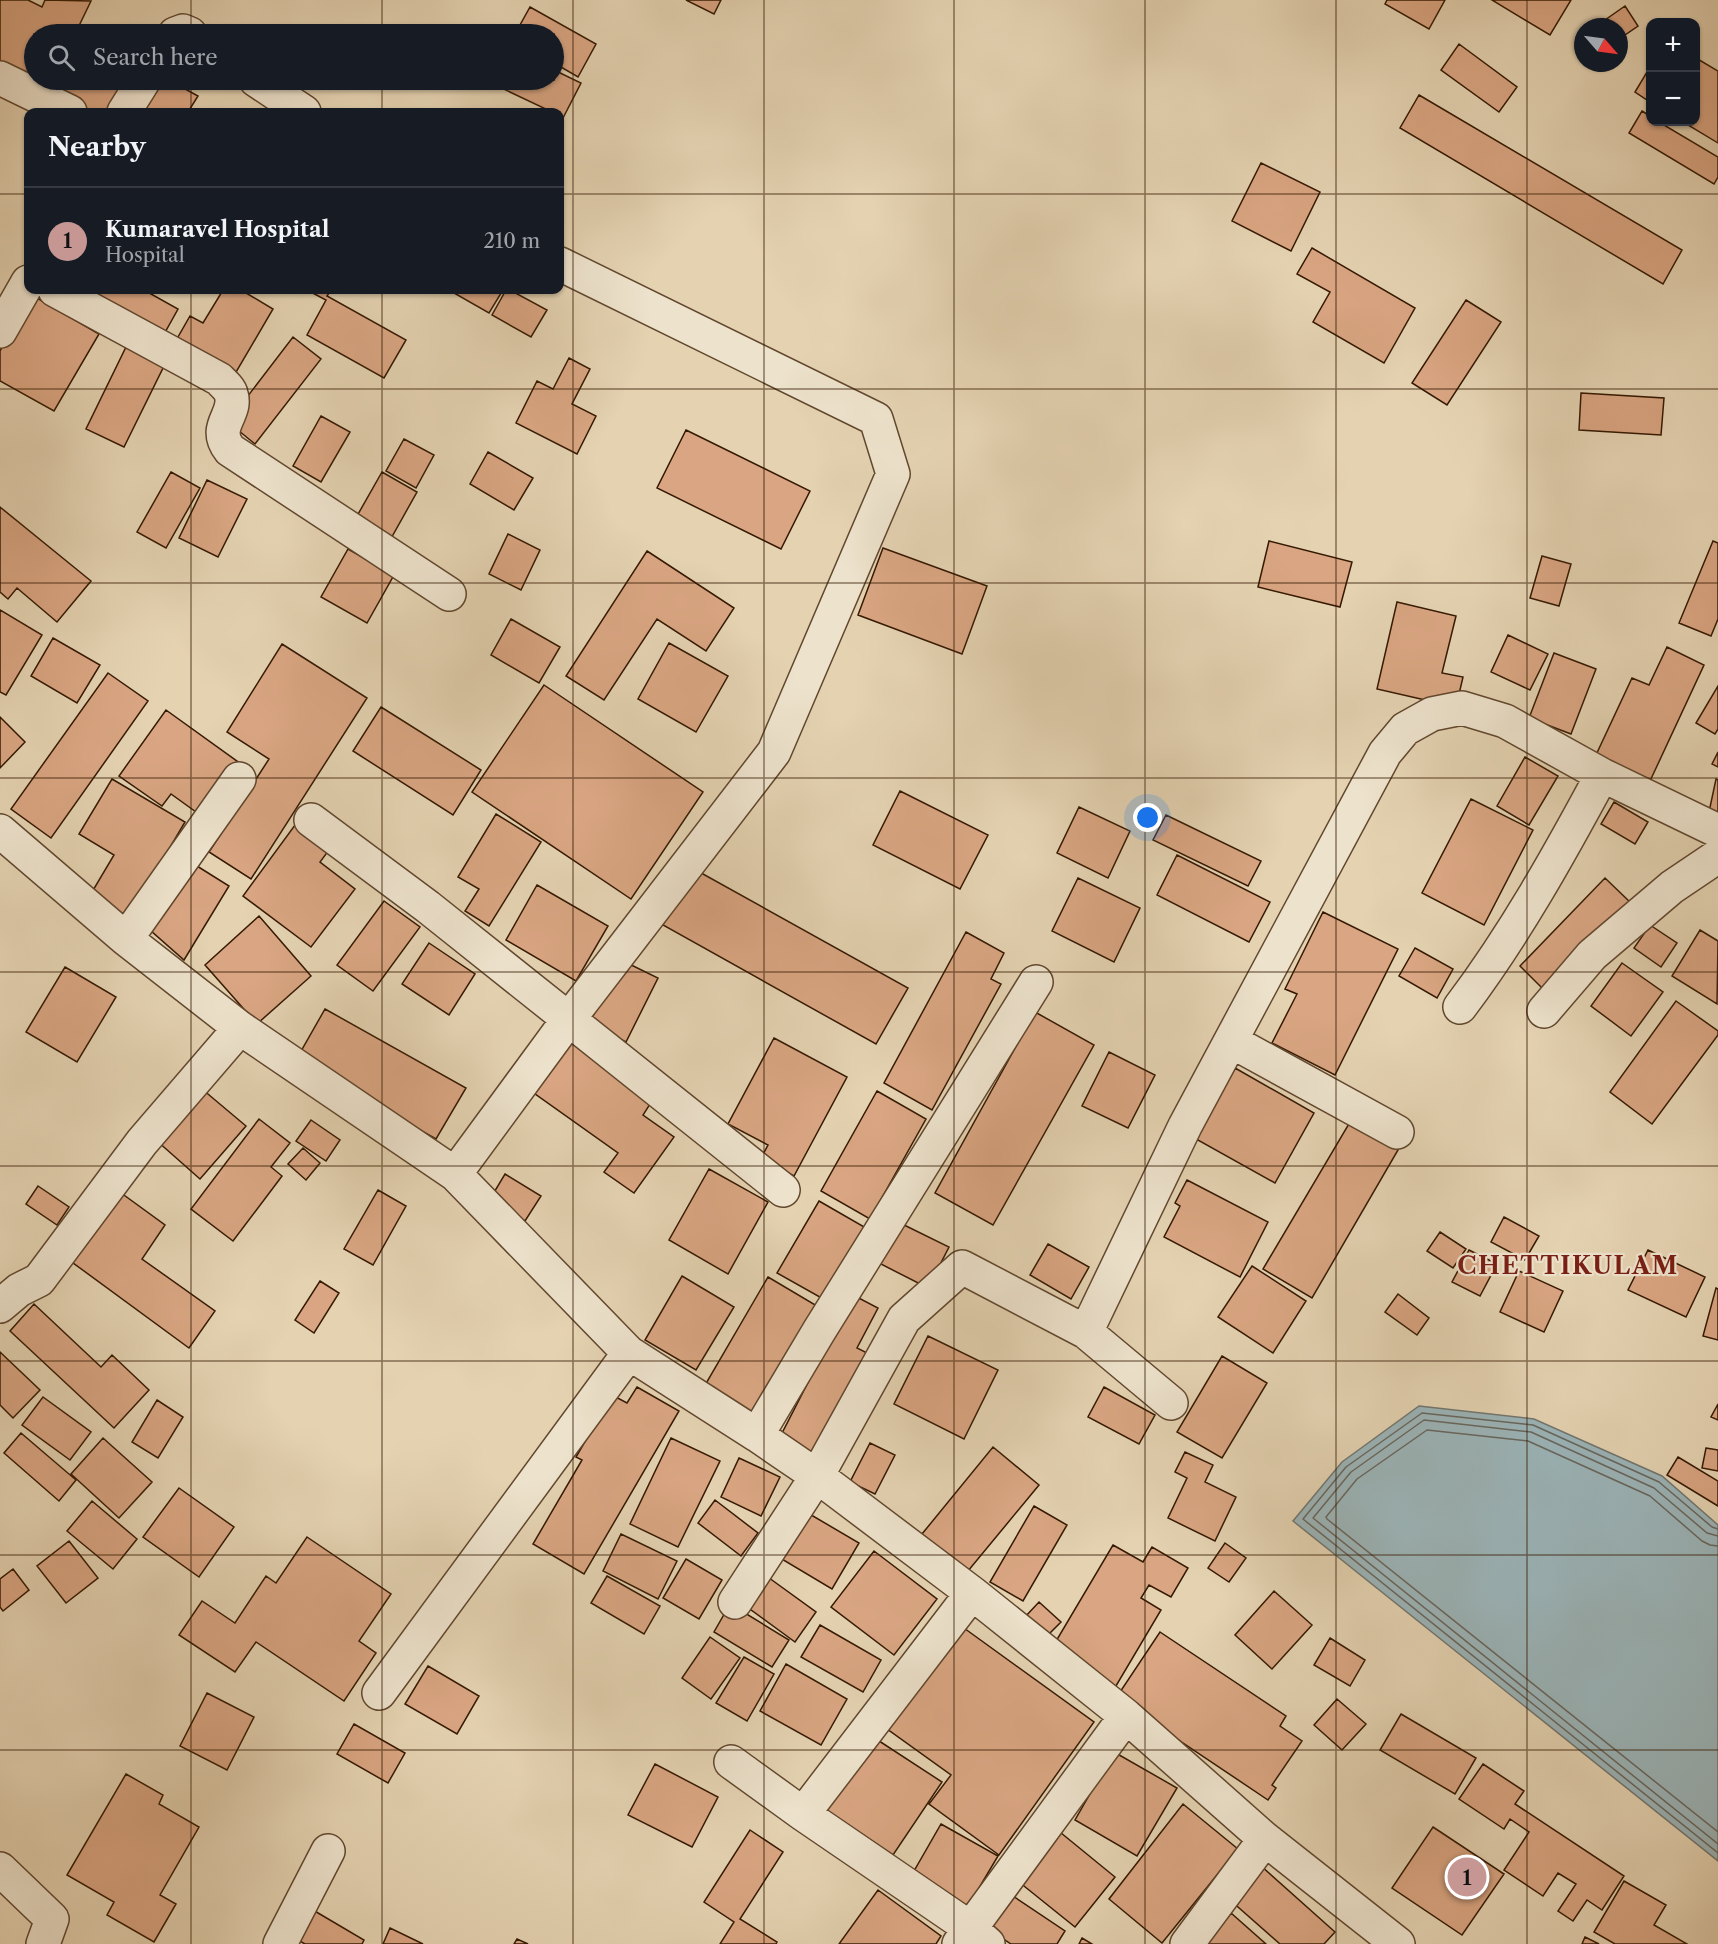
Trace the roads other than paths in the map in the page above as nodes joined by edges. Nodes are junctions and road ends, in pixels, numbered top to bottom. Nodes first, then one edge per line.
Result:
1 (0, 78) edge
2 (24, 90) edge
3 (25, 90) edge
4 (138, 90) edge
5 (271, 90) edge
6 (62, 108) edge
7 (126, 108) edge
8 (298, 108) edge
9 (564, 266) edge
10 (24, 289) edge
11 (62, 294) edge
12 (0, 332) edge
13 (449, 594) dead end
14 (1602, 775) junction
15 (239, 779) dead end
16 (311, 820) dead end
17 (0, 831) edge
18 (1718, 831) edge
19 (1718, 856) edge
20 (126, 939) junction
21 (1036, 982) dead end
22 (1460, 1007) dead end
23 (1544, 1011) dead end
24 (568, 1020) junction
25 (240, 1028) junction
26 (1231, 1041) junction
27 (1397, 1132) dead end
28 (455, 1174) junction
29 (783, 1190) dead end
30 (0, 1306) edge
31 (1086, 1332) junction
32 (628, 1353) junction
33 (1171, 1402) dead end
34 (757, 1435) junction
35 (817, 1476) junction
36 (972, 1593) junction
37 (735, 1602) dead end
38 (380, 1693) dead end
39 (1126, 1716) junction
40 (731, 1762) dead end
41 (803, 1814) junction
42 (1265, 1839) junction
43 (328, 1851) dead end
44 (0, 1869) edge
45 (972, 1939) edge
46 (43, 1944) edge
47 (280, 1944) edge
48 (1187, 1944) edge
49 (1398, 1944) edge

1 - 2 street
3 - 6 street
4 - 7 street
5 - 8 street
9 - 24 street
10 - 12 street
11 - 13 street
14 - 18 street
14 - 22 street
14 - 26 street
15 - 20 street
16 - 24 street
17 - 20 street
19 - 23 street
20 - 25 street
21 - 34 street
24 - 28 street
24 - 29 street
25 - 28 street
25 - 30 street
26 - 27 street
26 - 31 street
28 - 32 street
31 - 33 street
31 - 35 street
32 - 34 street
32 - 38 street
34 - 35 street
35 - 36 street
35 - 37 street
36 - 39 street
36 - 41 street
39 - 42 street
39 - 45 street
40 - 41 street
41 - 45 street
42 - 48 street
42 - 49 street
43 - 47 street
44 - 46 street

